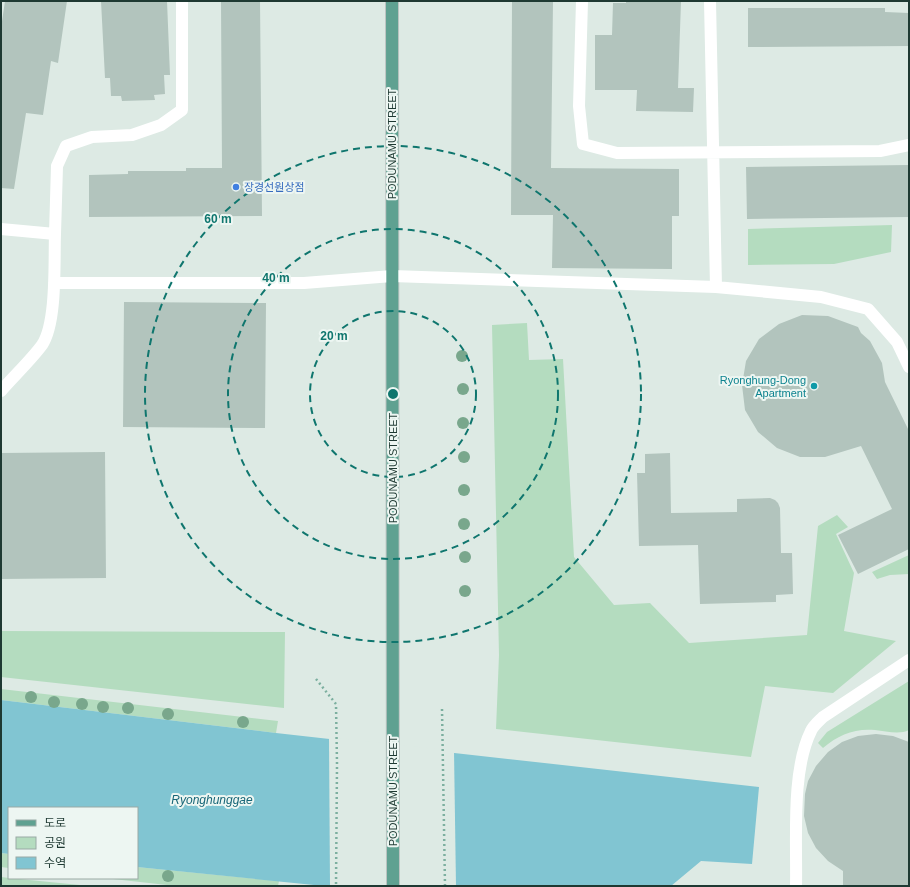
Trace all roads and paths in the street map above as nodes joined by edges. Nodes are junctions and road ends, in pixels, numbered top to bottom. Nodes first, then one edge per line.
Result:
1 (182, 1) edge
2 (392, 1) edge
3 (582, 1) edge
4 (710, 1) edge
5 (909, 145) edge
6 (713, 152) junction
7 (1, 229) edge
8 (55, 234) junction
9 (392, 276) junction
10 (54, 283) junction
11 (716, 287) junction
12 (909, 367) edge
13 (1, 391) edge
14 (909, 660) edge
15 (316, 679) dead end
16 (442, 709) dead end
17 (336, 886) edge
18 (393, 886) edge
19 (445, 886) edge
20 (796, 886) edge

1 - 8 street
2 - 9 main road, PODUNAMU STREET
3 - 6 street
4 - 6 street
5 - 6 street
6 - 11 street
7 - 8 street
8 - 10 street
9 - 10 street
9 - 11 street
9 - 18 main road, PODUNAMU STREET
10 - 13 street
11 - 12 street
14 - 20 street
15 - 17 path
16 - 19 path

